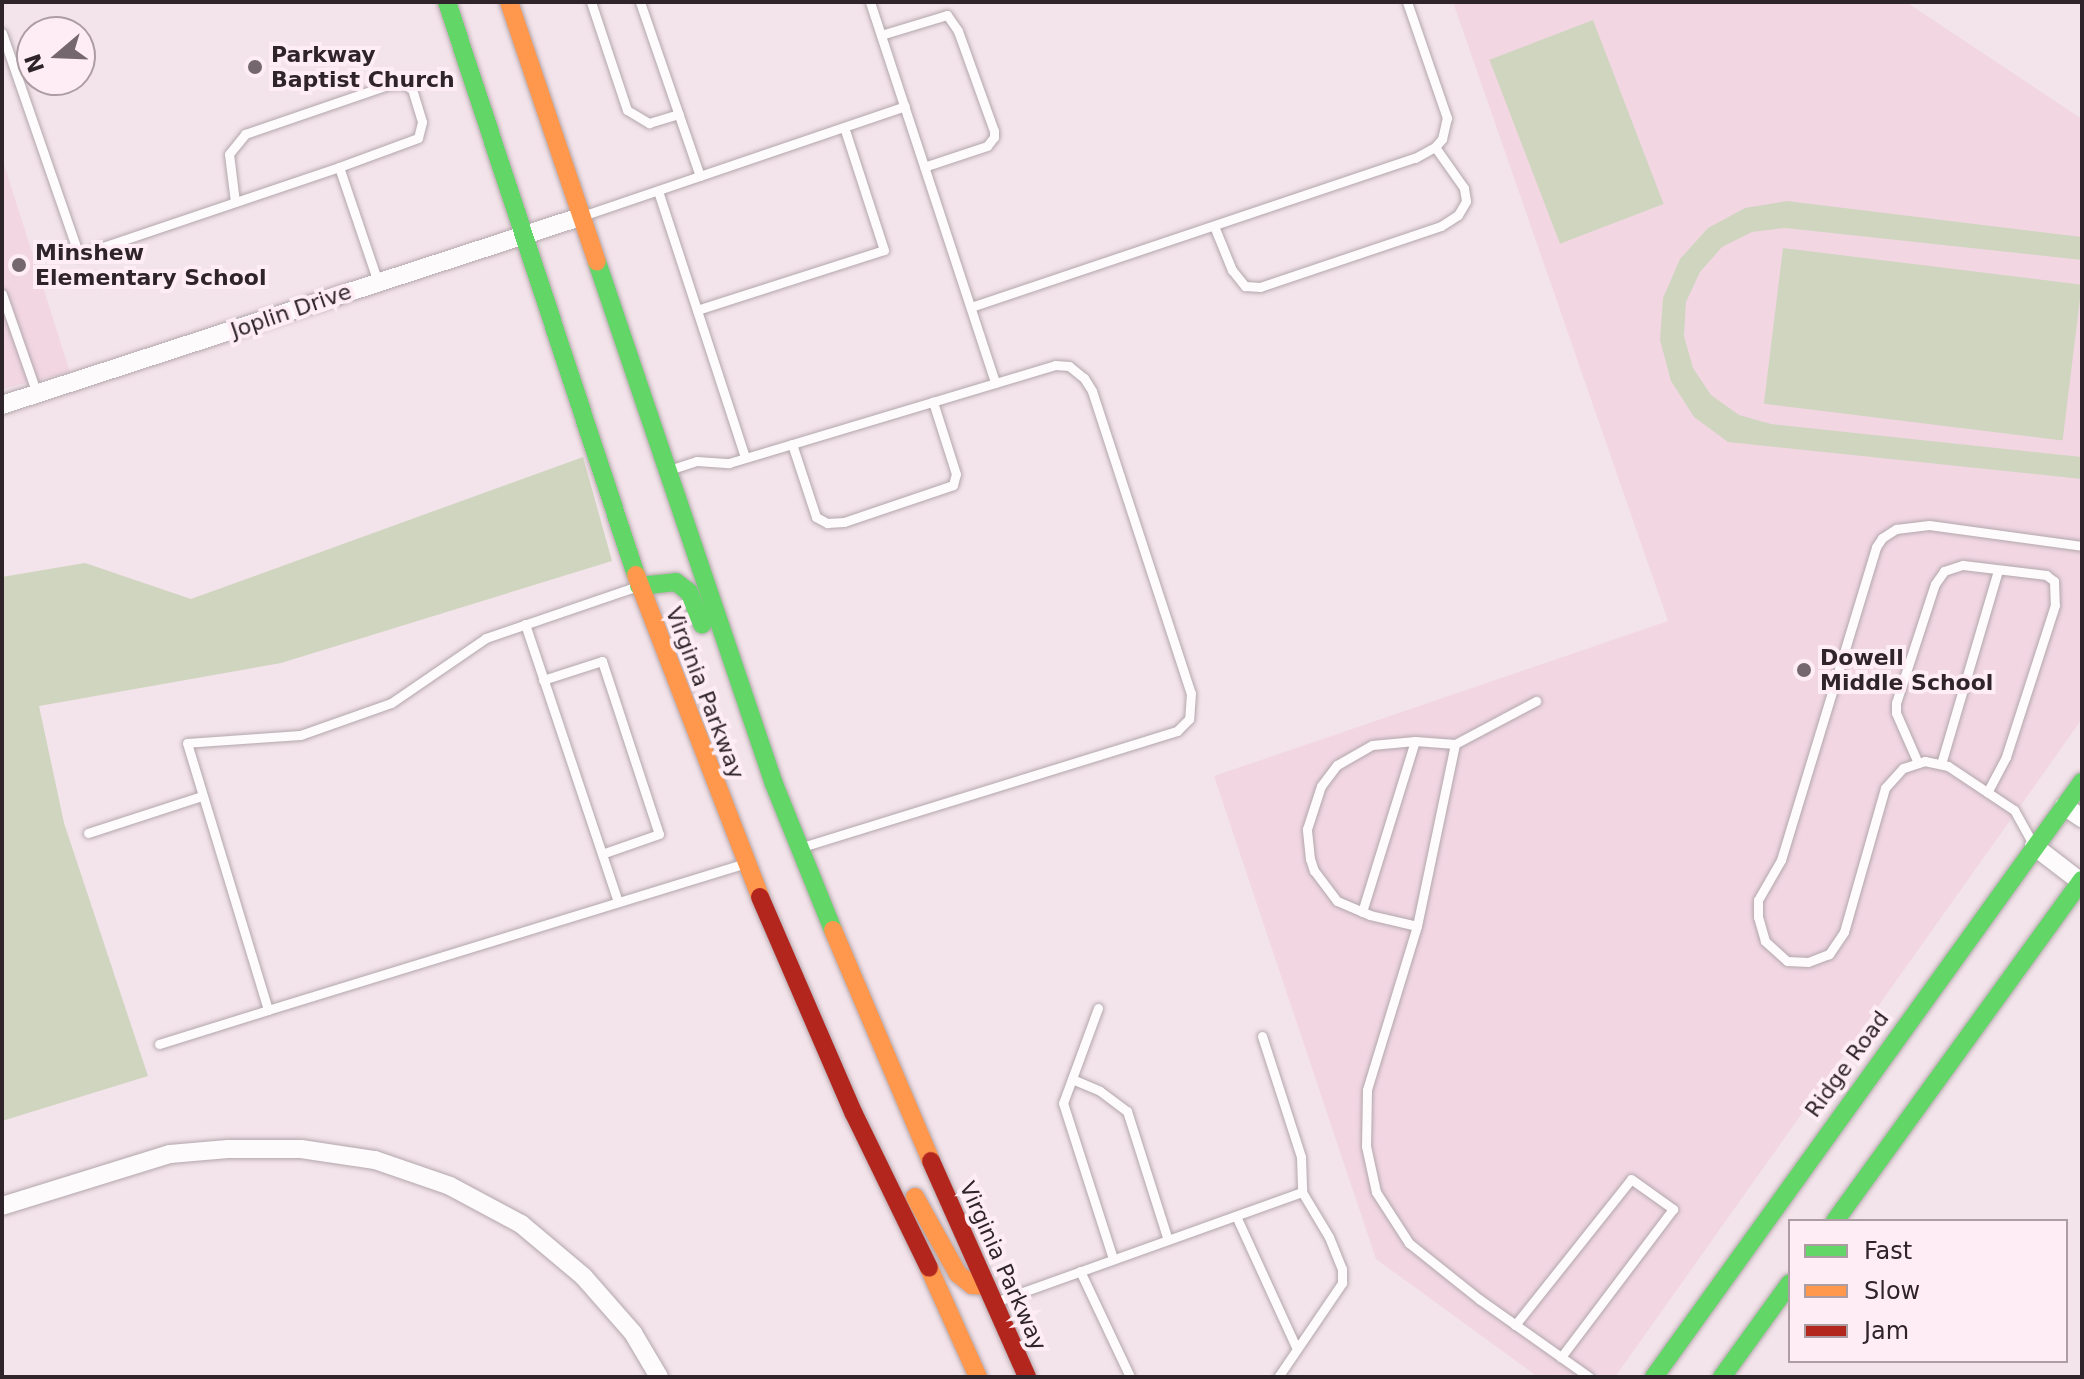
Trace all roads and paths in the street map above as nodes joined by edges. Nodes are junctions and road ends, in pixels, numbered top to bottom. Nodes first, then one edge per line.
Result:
1 (447, 2) edge
2 (509, 2) edge
3 (591, 2) edge
4 (640, 2) edge
5 (870, 2) edge
6 (1407, 2) edge
7 (2, 33) edge
8 (881, 35) junction
9 (905, 106) junction
10 (679, 114) junction
11 (844, 127) junction
12 (1435, 147) junction
13 (339, 167) junction
14 (924, 167) junction
15 (700, 176) junction
16 (658, 191) junction
17 (235, 202) junction
18 (580, 217) junction
19 (1214, 226) junction
20 (524, 233) junction
21 (378, 282) junction
22 (2, 294) edge
23 (971, 307) junction
24 (697, 310) junction
25 (995, 383) junction
26 (38, 397) junction
27 (933, 402) junction
28 (2, 405) edge
29 (792, 444) junction
30 (745, 457) junction
31 (666, 471) junction
32 (2082, 546) edge
33 (1998, 570) junction
34 (639, 586) junction
35 (525, 624) junction
36 (543, 680) junction
37 (1536, 701) dead end
38 (749, 710) junction
39 (1415, 741) junction
40 (1455, 744) junction
41 (1918, 763) junction
42 (1941, 764) junction
43 (2082, 782) edge
44 (1987, 792) junction
45 (202, 796) junction
46 (2064, 806) junction
47 (2082, 818) edge
48 (88, 833) dead end
49 (2034, 846) junction
50 (799, 848) junction
51 (602, 854) junction
52 (746, 863) junction
53 (2081, 882) edge
54 (618, 902) junction
55 (1362, 912) junction
56 (1417, 926) junction
57 (1098, 1008) dead end
58 (268, 1010) junction
59 (1262, 1036) dead end
60 (159, 1044) dead end
61 (1072, 1079) junction
62 (854, 1114) junction
63 (1302, 1192) junction
64 (2, 1206) edge
65 (1236, 1216) junction
66 (1836, 1219) edge
67 (1168, 1240) junction
68 (1113, 1259) junction
69 (1080, 1271) junction
70 (1788, 1286) edge
71 (991, 1294) junction
72 (1515, 1325) junction
73 (1297, 1349) junction
74 (1561, 1357) junction
75 (659, 1377) edge
76 (978, 1377) edge
77 (1027, 1377) edge
78 (1130, 1377) edge
79 (1278, 1377) edge
80 (1589, 1377) edge
81 (1654, 1377) edge
82 (1722, 1377) edge

1 - 20 main road, Virginia Parkway
2 - 18 main road, Virginia Parkway
3 - 10 lane
4 - 10 lane
5 - 8 lane
6 - 12 lane
7 - 17 lane
8 - 9 lane
8 - 14 lane
9 - 11 lane
9 - 14 lane
10 - 15 lane
11 - 15 lane
11 - 24 lane
12 - 19 lane
12 - 19 lane
13 - 17 lane
13 - 17 lane
13 - 21 lane
14 - 23 lane
15 - 16 lane
16 - 18 lane
16 - 24 lane
18 - 20 street, Joplin Drive
18 - 31 main road, Virginia Parkway
19 - 23 lane
20 - 21 street, Joplin Drive
20 - 34 main road, Virginia Parkway
21 - 26 street, Joplin Drive
22 - 26 lane
23 - 25 lane
24 - 30 lane
25 - 27 lane
25 - 50 lane
26 - 28 street, Joplin Drive
27 - 29 lane
27 - 29 lane
29 - 30 lane
30 - 31 lane
31 - 38 main road, Virginia Parkway
32 - 41 lane
33 - 41 lane
33 - 42 lane
33 - 44 lane
34 - 35 lane
34 - 38 main road
34 - 52 main road, Virginia Parkway
35 - 36 lane
35 - 45 lane
36 - 51 lane
36 - 51 lane
37 - 40 lane
38 - 50 main road, Virginia Parkway
39 - 40 lane
39 - 55 lane
39 - 55 lane
40 - 56 lane
41 - 42 lane
42 - 44 lane
43 - 46 main road, Ridge Road
44 - 49 lane
45 - 48 lane
45 - 58 lane
46 - 47 street
46 - 49 main road, Ridge Road
49 - 53 street
49 - 81 main road, Ridge Road
50 - 71 main road, Virginia Parkway
51 - 54 lane
52 - 54 lane
52 - 62 main road, Virginia Parkway
53 - 66 main road
54 - 58 lane
55 - 56 lane
56 - 72 lane
57 - 61 lane
58 - 60 lane
59 - 63 lane
61 - 67 lane
61 - 68 lane
62 - 71 main road
62 - 76 main road, Virginia Parkway
63 - 65 lane
63 - 73 lane
64 - 75 street
65 - 67 lane
65 - 73 lane
67 - 68 lane
68 - 69 lane
69 - 71 lane
69 - 78 lane
70 - 82 main road
71 - 77 main road, Virginia Parkway
72 - 74 lane
72 - 74 lane
73 - 79 lane
74 - 80 lane

